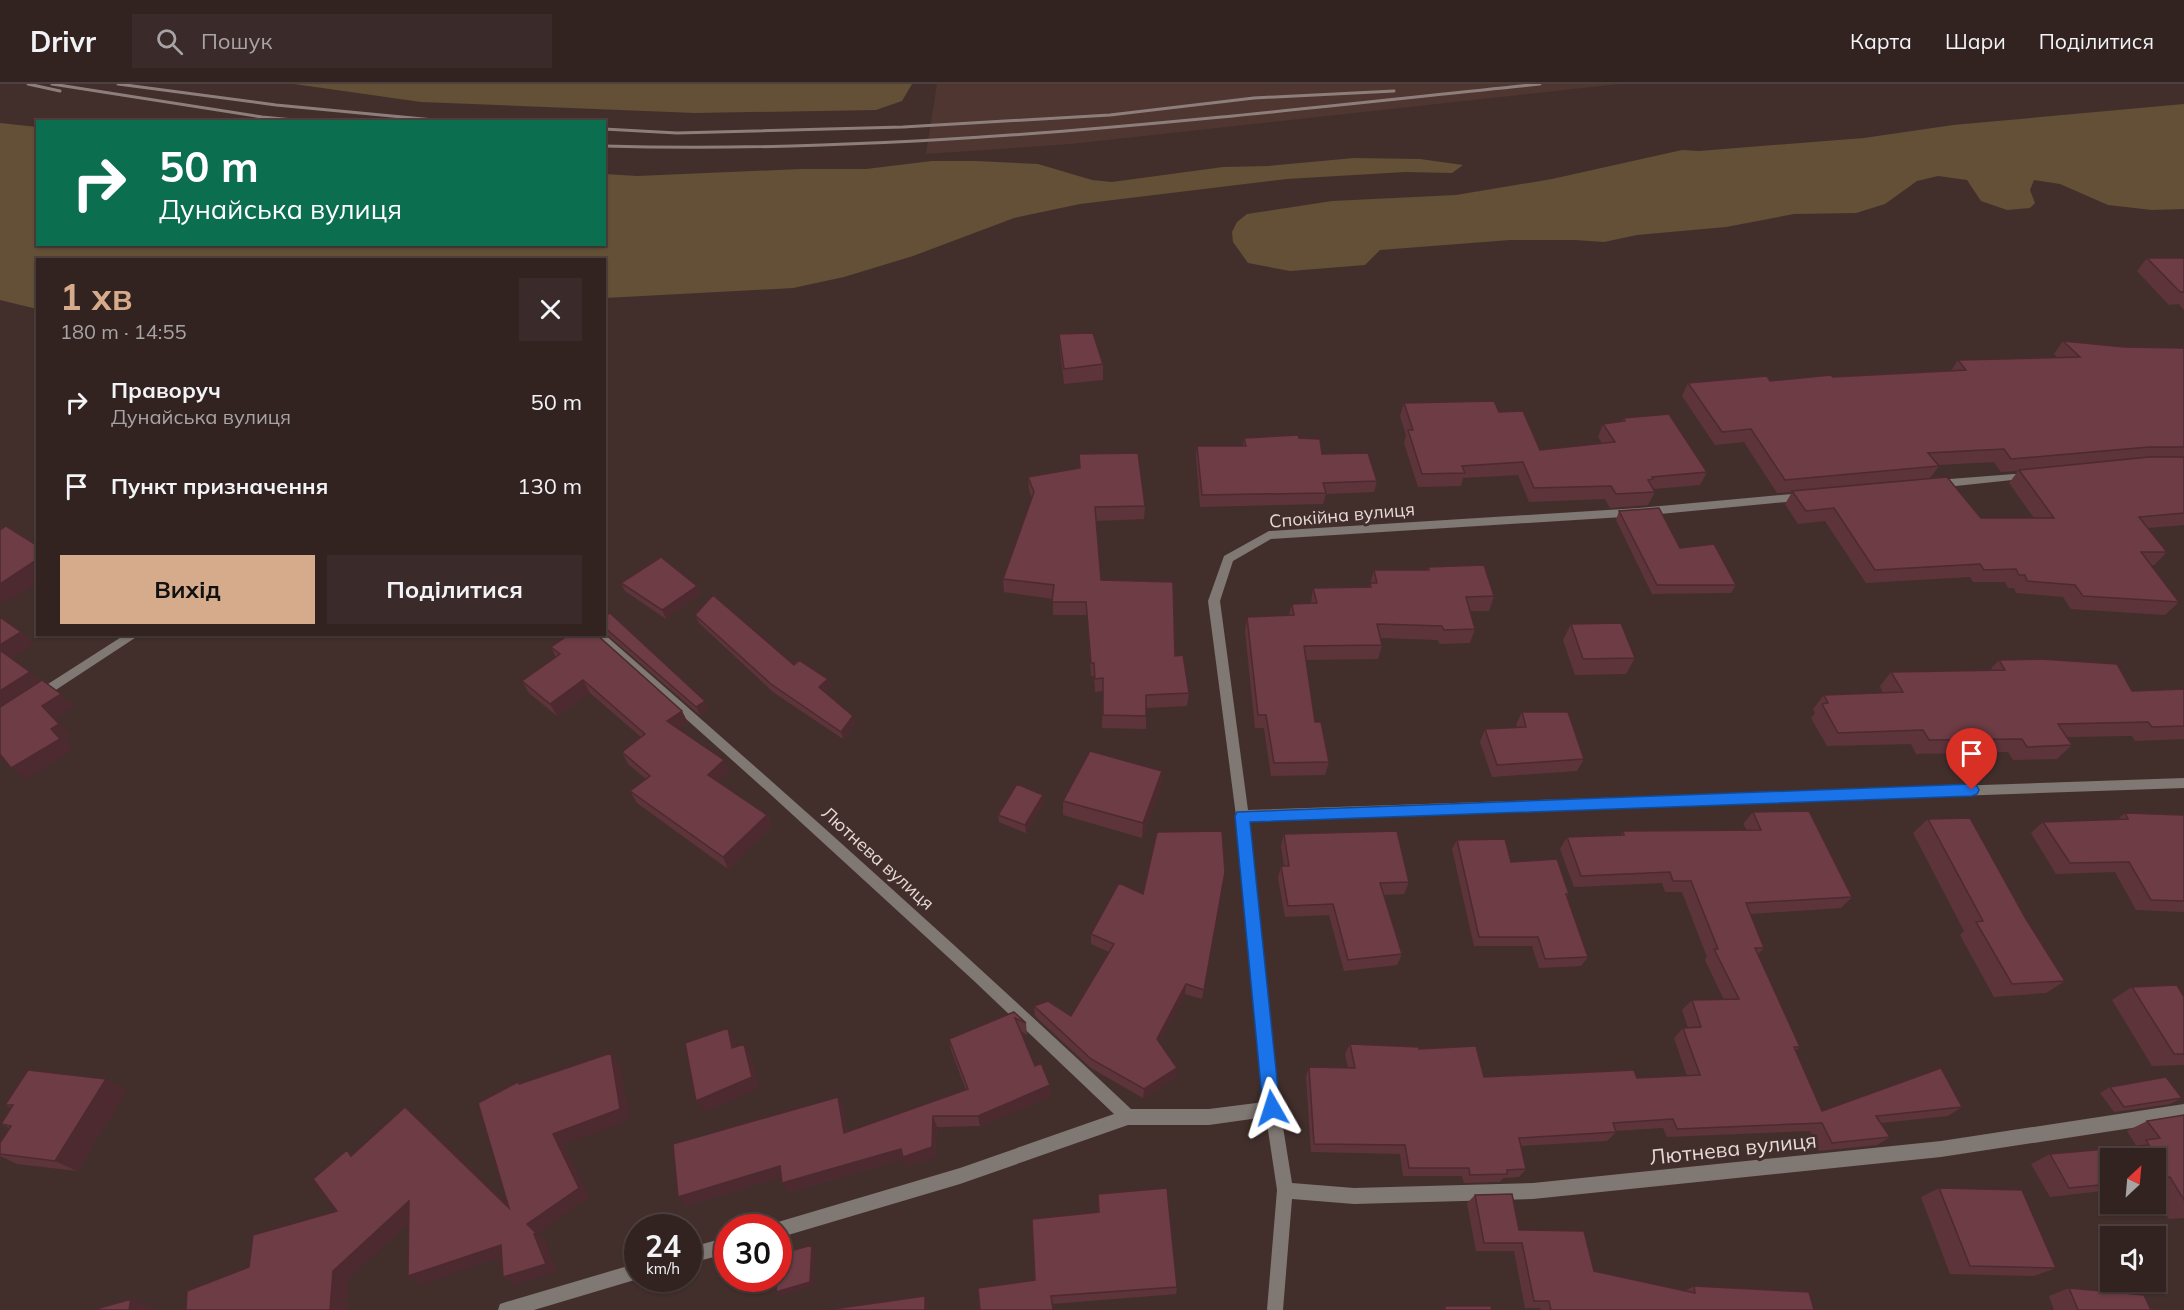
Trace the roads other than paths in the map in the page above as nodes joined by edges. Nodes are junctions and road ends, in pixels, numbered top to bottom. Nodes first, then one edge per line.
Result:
1 (2042, 474) edge
2 (1923, 485) edge
3 (1817, 495) edge
4 (133, 636) edge
5 (598, 636) edge
6 (29, 701) edge
7 (2184, 783) edge
8 (1242, 816) junction
9 (1272, 1108) junction
10 (2184, 1112) edge
11 (1128, 1117) junction
12 (1285, 1190) junction
13 (792, 1226) edge
14 (624, 1275) edge
15 (506, 1310) edge
16 (1275, 1310) edge

1 - 2 street
3 - 8 street, Спокійна вулиця
4 - 6 street
5 - 11 street, Лютнева вулиця
7 - 8 street
8 - 9 street, Спокійна вулиця
9 - 11 street
9 - 12 street, Спокійна вулиця
10 - 12 street, Лютнева вулиця
11 - 13 street
12 - 16 street, Спокійна вулиця
14 - 15 street

